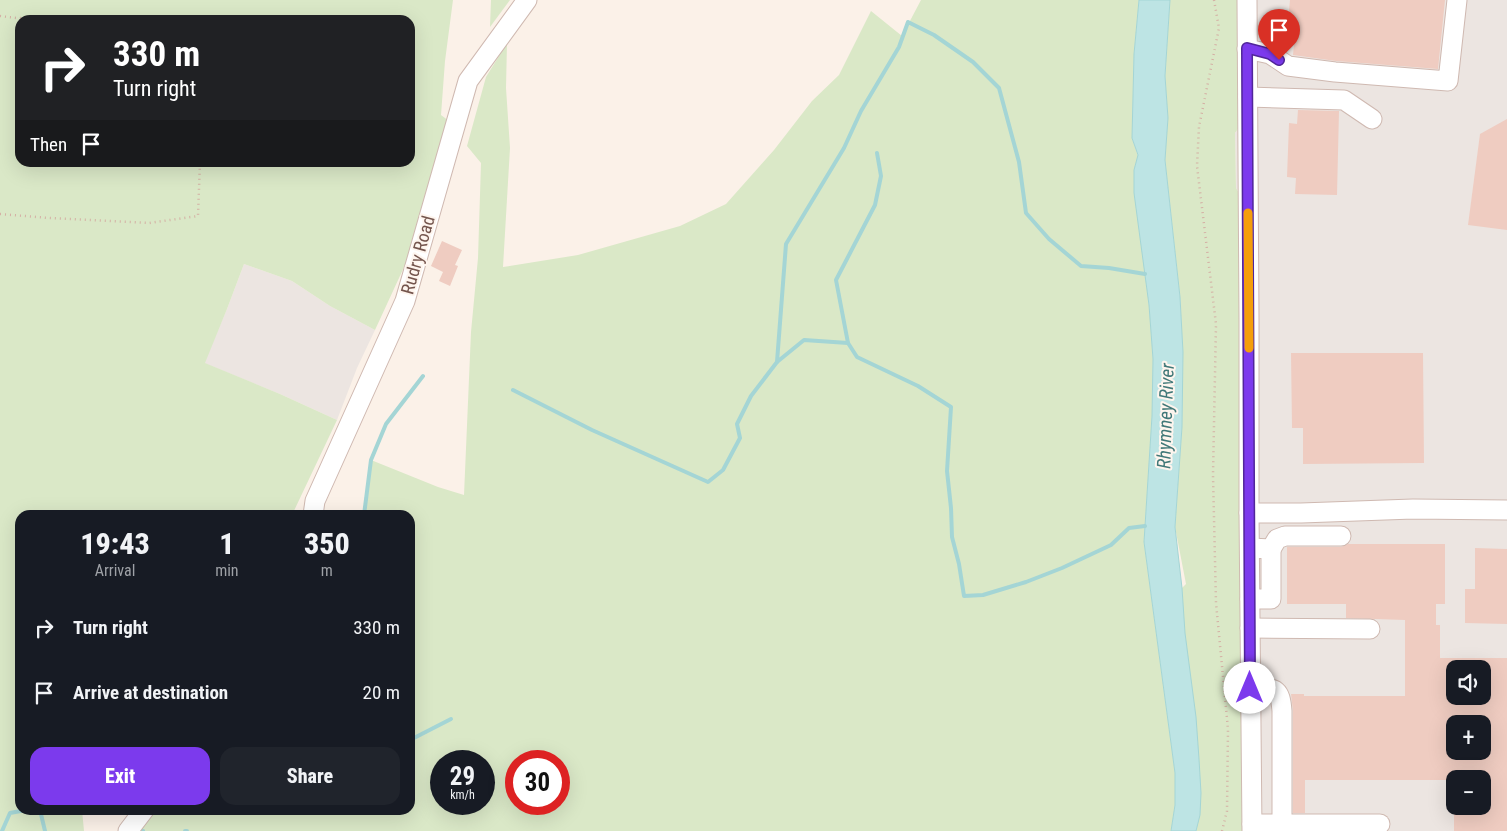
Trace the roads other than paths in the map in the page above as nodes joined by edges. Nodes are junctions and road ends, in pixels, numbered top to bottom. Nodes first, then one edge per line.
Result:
1 (527, 0) edge
2 (1247, 0) edge
3 (1457, 0) edge
4 (1247, 48) junction
5 (1248, 97) junction
6 (1372, 119) dead end
7 (314, 510) edge
8 (1507, 510) edge
9 (1248, 513) junction
10 (1342, 536) dead end
11 (1250, 548) junction
12 (1271, 549) junction
13 (1250, 599) junction
14 (1250, 628) junction
15 (1370, 629) dead end
16 (1250, 688) junction
17 (140, 815) edge
18 (1282, 824) junction
19 (1380, 824) dead end
20 (1252, 827) edge
21 (128, 831) edge

1 - 7 street, Rudry Road
2 - 4 street
3 - 4 street
4 - 5 street
5 - 6 street
5 - 9 street
8 - 9 street
9 - 11 street
10 - 12 street
11 - 12 street
11 - 13 street
12 - 13 street
13 - 14 street
14 - 15 street
14 - 16 street
16 - 18 street
16 - 20 street
17 - 21 street
18 - 19 street
18 - 20 street

